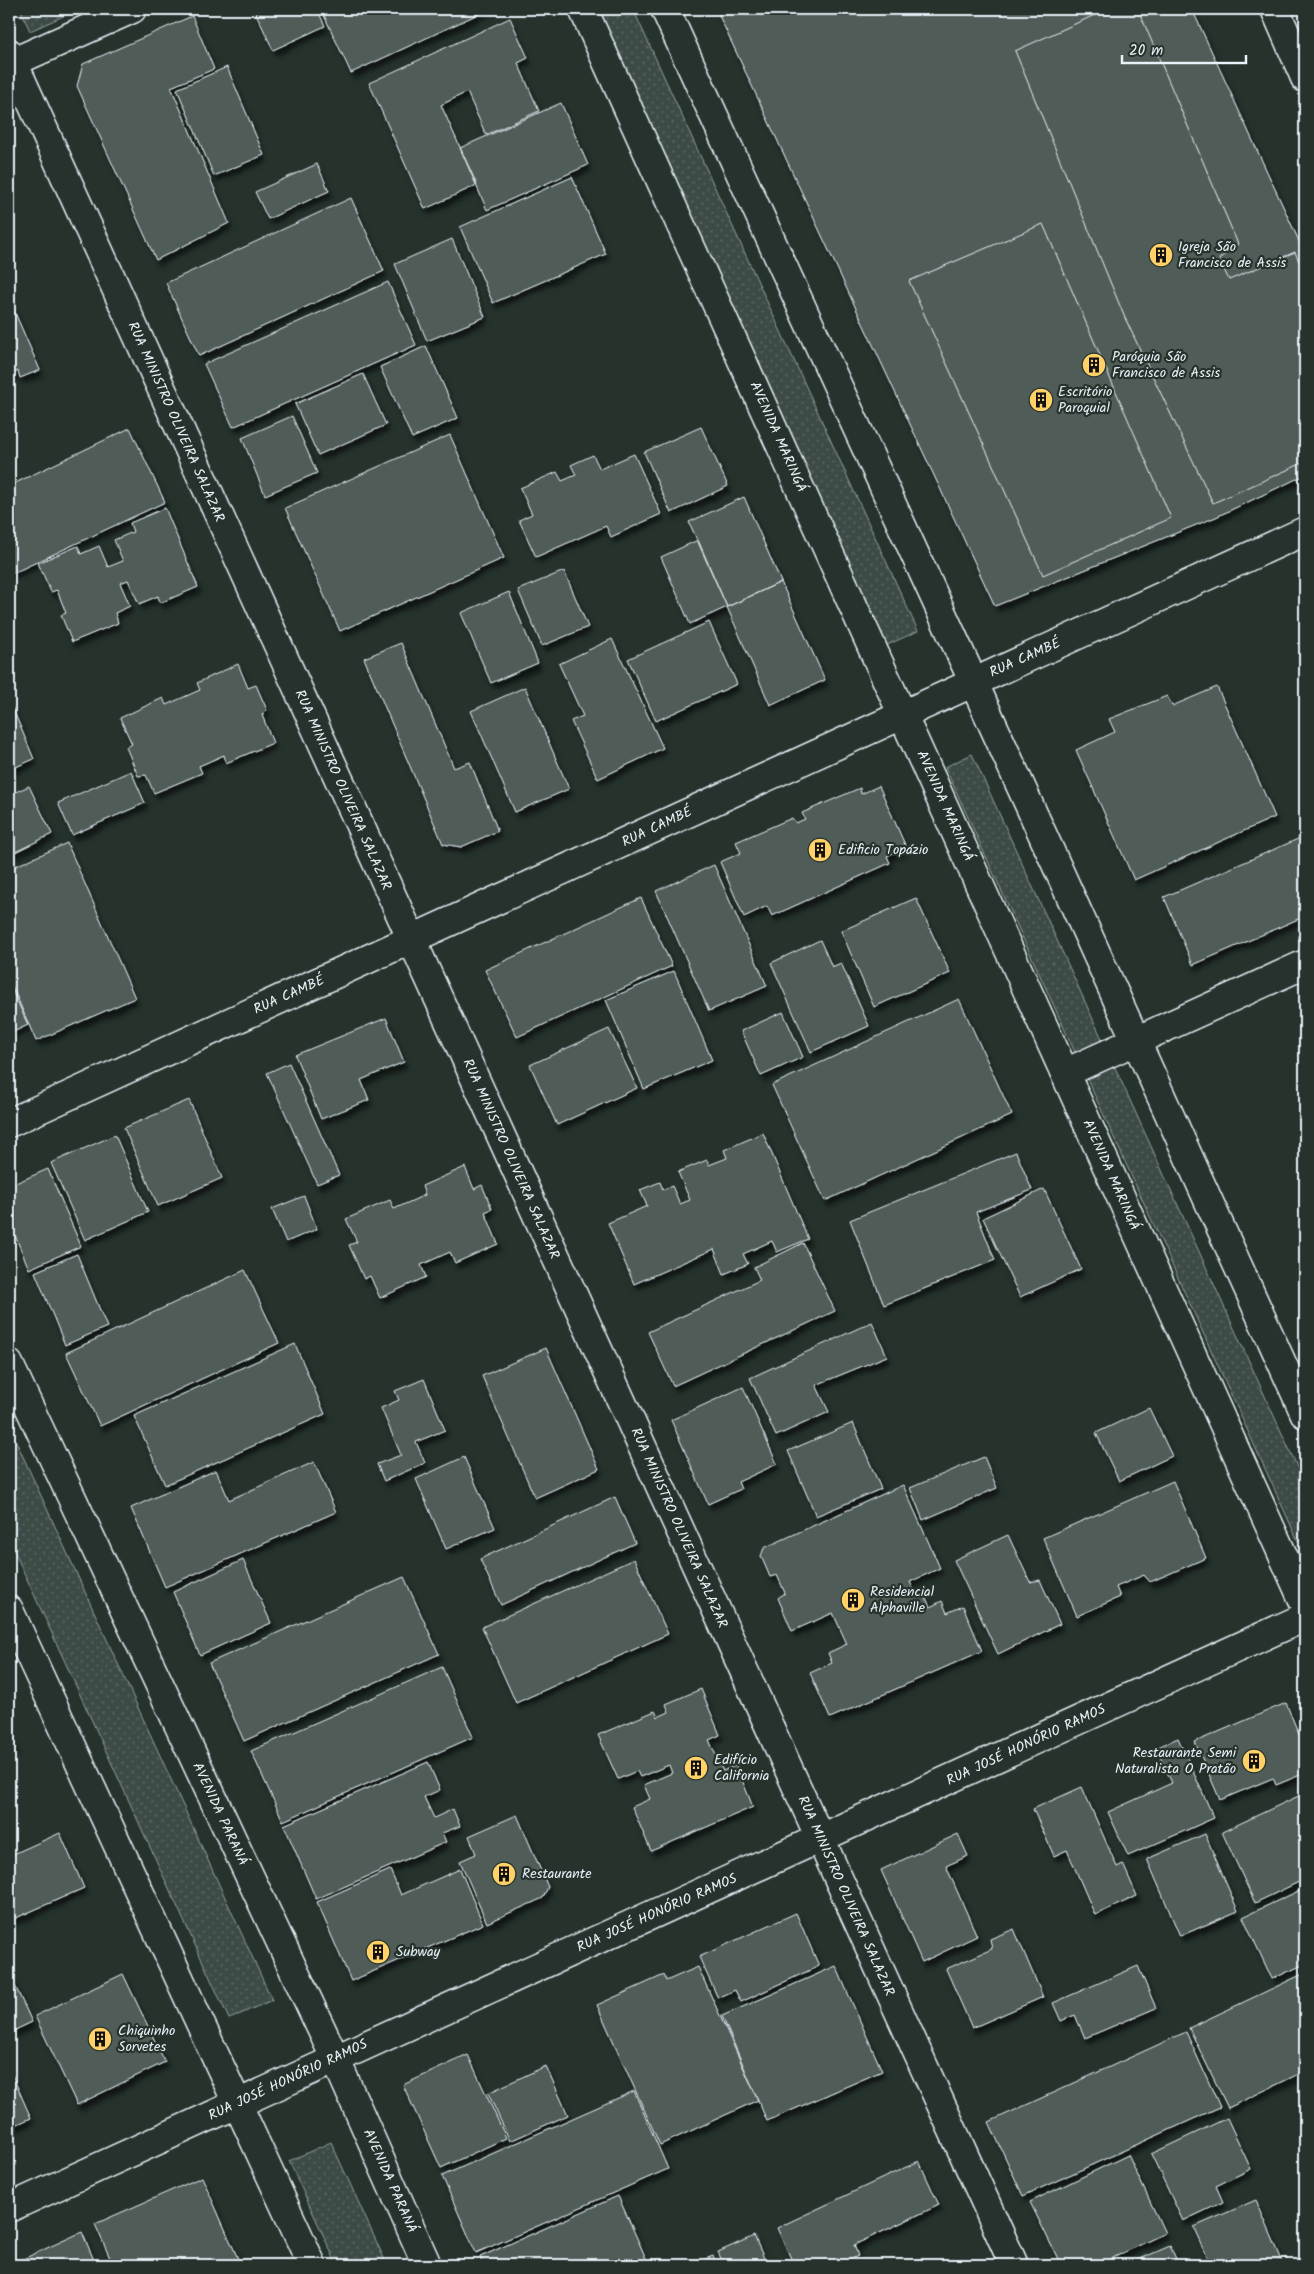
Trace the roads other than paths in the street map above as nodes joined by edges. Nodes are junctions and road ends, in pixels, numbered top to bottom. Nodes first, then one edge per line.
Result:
1 (132, 9) edge
2 (583, 9) edge
3 (664, 9) edge
4 (1275, 9) edge
5 (10, 59) edge
6 (1305, 78) edge
7 (1305, 531) edge
8 (973, 681) junction
9 (903, 713) junction
10 (411, 940) junction
11 (1305, 964) edge
12 (1136, 1040) junction
13 (1065, 1073) junction
14 (9, 1123) edge
15 (9, 1364) edge
16 (1305, 1414) edge
17 (1305, 1604) edge
18 (9, 1610) edge
19 (1305, 1617) edge
20 (820, 1839) junction
21 (335, 2058) junction
22 (239, 2103) junction
23 (9, 2208) edge
24 (312, 2265) edge
25 (428, 2265) edge
26 (1014, 2265) edge

1 - 5 street
2 - 9 street, AVENIDA MARINGÁ
3 - 8 street
4 - 6 street
5 - 10 street, RUA MINISTRO OLIVEIRA SALAZAR
7 - 8 street, RUA CAMBÉ
8 - 9 street, RUA CAMBÉ
8 - 12 street
9 - 10 street, RUA CAMBÉ
9 - 13 street, AVENIDA MARINGÁ
10 - 14 street, RUA CAMBÉ
10 - 20 street, RUA MINISTRO OLIVEIRA SALAZAR
11 - 12 street
12 - 13 street
12 - 16 street
13 - 17 street, AVENIDA MARINGÁ
15 - 21 street, AVENIDA PARANÁ
18 - 22 street
19 - 20 street, RUA JOSÉ HONÓRIO RAMOS
20 - 21 street, RUA JOSÉ HONÓRIO RAMOS
20 - 26 street, RUA MINISTRO OLIVEIRA SALAZAR
21 - 22 street, RUA JOSÉ HONÓRIO RAMOS
21 - 25 street, AVENIDA PARANÁ
22 - 23 street, RUA JOSÉ HONÓRIO RAMOS
22 - 24 street

